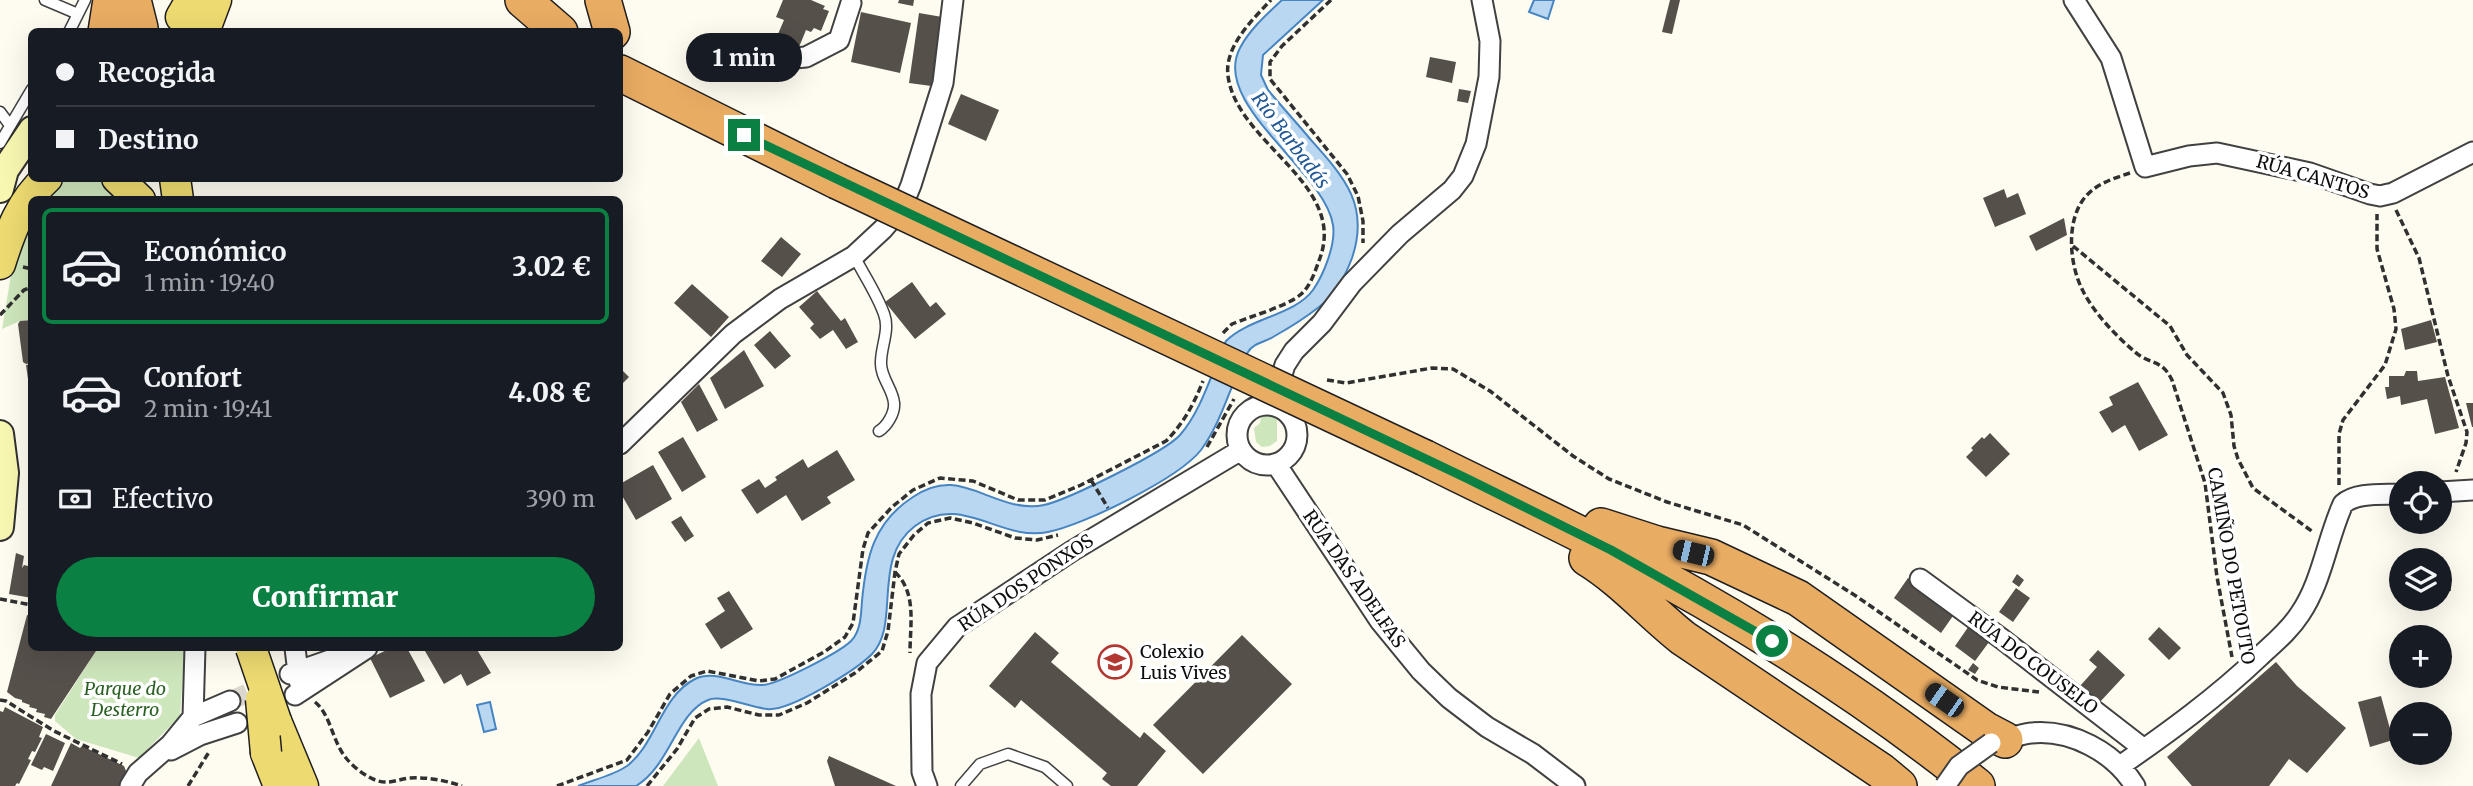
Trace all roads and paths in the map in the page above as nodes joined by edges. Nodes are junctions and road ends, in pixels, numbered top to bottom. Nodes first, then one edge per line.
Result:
1 (45, 0) edge
2 (85, 0) edge
3 (111, 0) edge
4 (216, 0) edge
5 (523, 0) edge
6 (603, 0) edge
7 (953, 0) edge
8 (1271, 0) edge
9 (1331, 0) edge
10 (1482, 0) edge
11 (2074, 0) edge
12 (850, 1) edge
13 (147, 19) edge
14 (93, 28) edge
15 (555, 28) edge
16 (611, 28) edge
17 (623, 50) edge
18 (772, 60) dead end
19 (623, 74) edge
20 (674, 100) junction
21 (28, 102) edge
22 (0, 112) edge
23 (20, 127) edge
24 (0, 143) edge
25 (2473, 152) edge
26 (28, 164) edge
27 (2145, 167) junction
28 (43, 182) edge
29 (121, 182) edge
30 (0, 189) edge
31 (2383, 195) junction
32 (29, 196) edge
33 (136, 196) edge
34 (28, 198) edge
35 (0, 209) edge
36 (2073, 246) junction
37 (853, 256) junction
38 (0, 264) edge
39 (1352, 283) junction
40 (28, 288) edge
41 (0, 315) edge
42 (1219, 337) dead end
43 (1205, 377) dead end
44 (1325, 380) dead end
45 (1236, 397) dead end
46 (1272, 405) junction
47 (879, 431) dead end
48 (0, 434) edge
49 (623, 441) edge
50 (1241, 450) junction
51 (1202, 454) dead end
52 (1276, 464) junction
53 (1091, 480) junction
54 (2452, 481) edge
55 (1486, 488) junction
56 (2473, 490) edge
57 (2452, 492) edge
58 (2389, 495) edge
59 (2343, 504) junction
60 (1101, 516) dead end
61 (0, 527) edge
62 (1068, 531) dead end
63 (2329, 544) junction
64 (895, 572) junction
65 (1920, 579) dead end
66 (0, 599) edge
67 (28, 604) edge
68 (195, 651) edge
69 (252, 651) edge
70 (352, 651) edge
71 (362, 651) edge
72 (299, 662) edge
73 (260, 678) junction
74 (2237, 678) junction
75 (2043, 692) dead end
76 (921, 694) junction
77 (301, 699) junction
78 (0, 700) edge
79 (230, 701) tunnel mouth
80 (193, 718) junction
81 (237, 723) tunnel mouth
82 (1998, 742) junction
83 (212, 748) dead end
84 (2144, 749) junction
85 (2120, 766) junction
86 (134, 779) edge
87 (385, 784) edge
88 (188, 786) edge
89 (279, 786) edge
90 (303, 786) edge
91 (462, 786) edge
92 (557, 786) edge
93 (647, 786) edge
94 (927, 786) edge
95 (961, 786) edge
96 (1067, 786) edge
97 (1575, 786) edge
98 (1899, 786) edge
99 (1945, 786) edge
100 (1977, 786) edge
101 (2135, 786) edge

1 - 13 lane
2 - 13 lane
3 - 13 highway
4 - 13 main road
5 - 15 highway
6 - 16 highway
7 - 37 street
8 - 42 path
9 - 39 path
10 - 39 street
11 - 27 street
12 - 18 street
13 - 14 lane
17 - 20 highway
19 - 20 highway
20 - 55 highway, bridge
21 - 23 lane
22 - 23 lane
23 - 24 lane
23 - 30 street
25 - 31 street, RÚA CANTOS
26 - 35 street
27 - 31 street, RÚA CANTOS
27 - 36 path, CAMIÑO DO PETOUTO
28 - 32 main road
29 - 33 main road
31 - 54 path
31 - 59 path
34 - 38 main road
36 - 63 path
36 - 74 path, CAMIÑO DO PETOUTO
37 - 47 lane
37 - 49 street
39 - 46 street
40 - 41 path
43 - 53 path
44 - 75 path
45 - 51 path
46 - 50 street
46 - 52 street
48 - 61 street
50 - 52 street
50 - 76 street, RÚA DOS PONXOS
52 - 97 street, RÚA DAS ADELFAS
53 - 60 path
53 - 92 path
55 - 82 highway
55 - 98 highway
55 - 100 highway
56 - 57 street
58 - 59 street
59 - 63 street
62 - 64 path
63 - 74 street
64 - 76 path
64 - 93 path
65 - 84 street, RÚA DO COUSELO
66 - 67 path
68 - 80 street
69 - 73 main road, bridge
70 - 72 street
71 - 77 street
72 - 77 street
73 - 89 main road, bridge
73 - 90 main road, bridge
74 - 84 street
76 - 94 street, RÚA DOS PONXOS
77 - 87 path
78 - 86 path
79 - 80 street
80 - 86 street
81 - 86 street
82 - 85 street
82 - 99 street, bridge
83 - 88 path
84 - 85 street
85 - 101 street
87 - 91 path
95 - 96 lane

